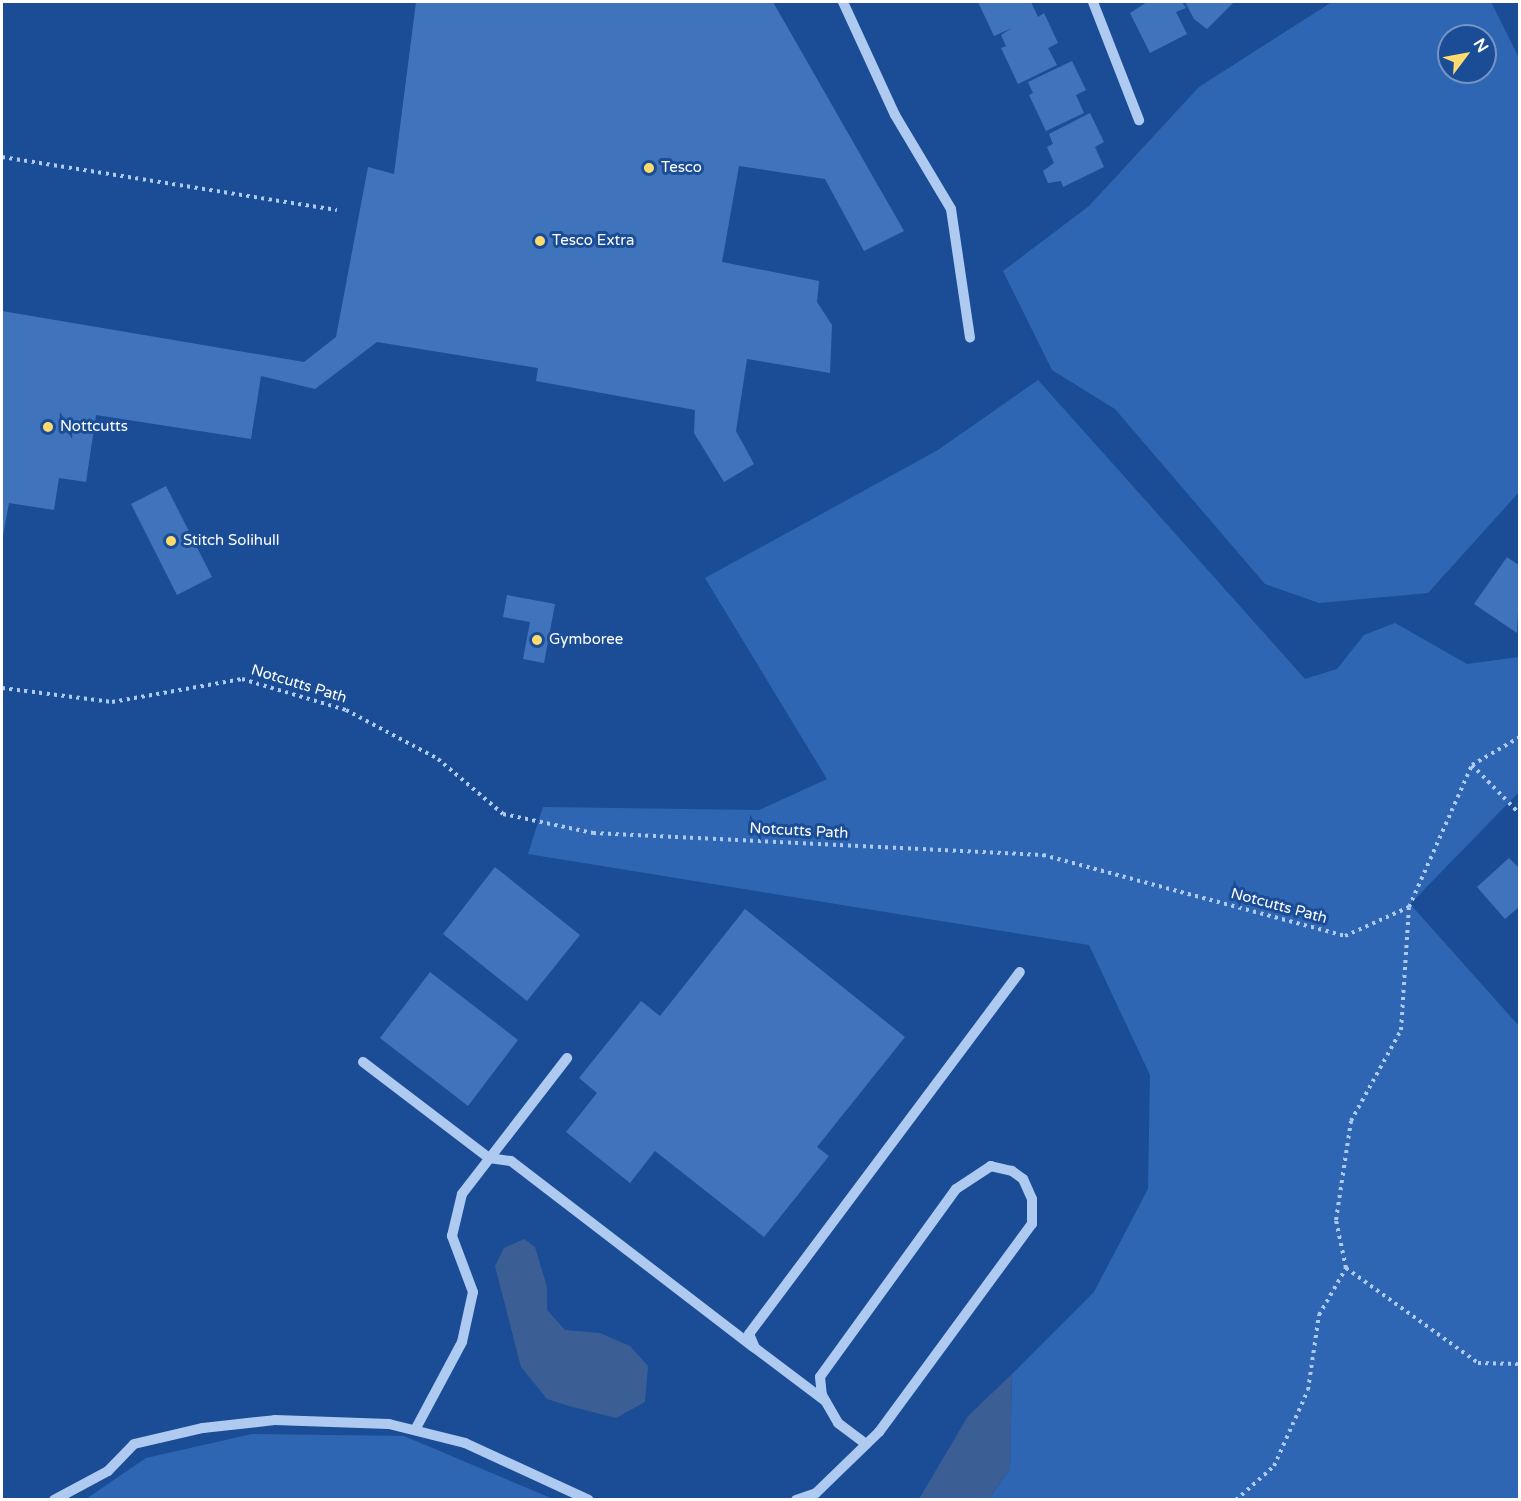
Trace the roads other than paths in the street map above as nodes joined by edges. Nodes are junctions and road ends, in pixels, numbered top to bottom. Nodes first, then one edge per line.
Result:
1 (843, 2) edge
2 (1093, 2) edge
3 (1138, 120) dead end
4 (969, 338) dead end
5 (1020, 972) dead end
6 (567, 1058) dead end
7 (363, 1062) dead end
8 (489, 1158) junction
9 (754, 1348) junction
10 (826, 1401) junction
11 (415, 1430) junction
12 (866, 1444) junction
13 (54, 1500) edge
14 (589, 1500) edge
15 (796, 1500) edge

1 - 4 street
2 - 3 street
5 - 9 street
6 - 8 street
7 - 8 street
8 - 9 street
8 - 11 street
9 - 10 street
10 - 12 street
10 - 12 street
11 - 13 street
11 - 14 street
12 - 15 street

